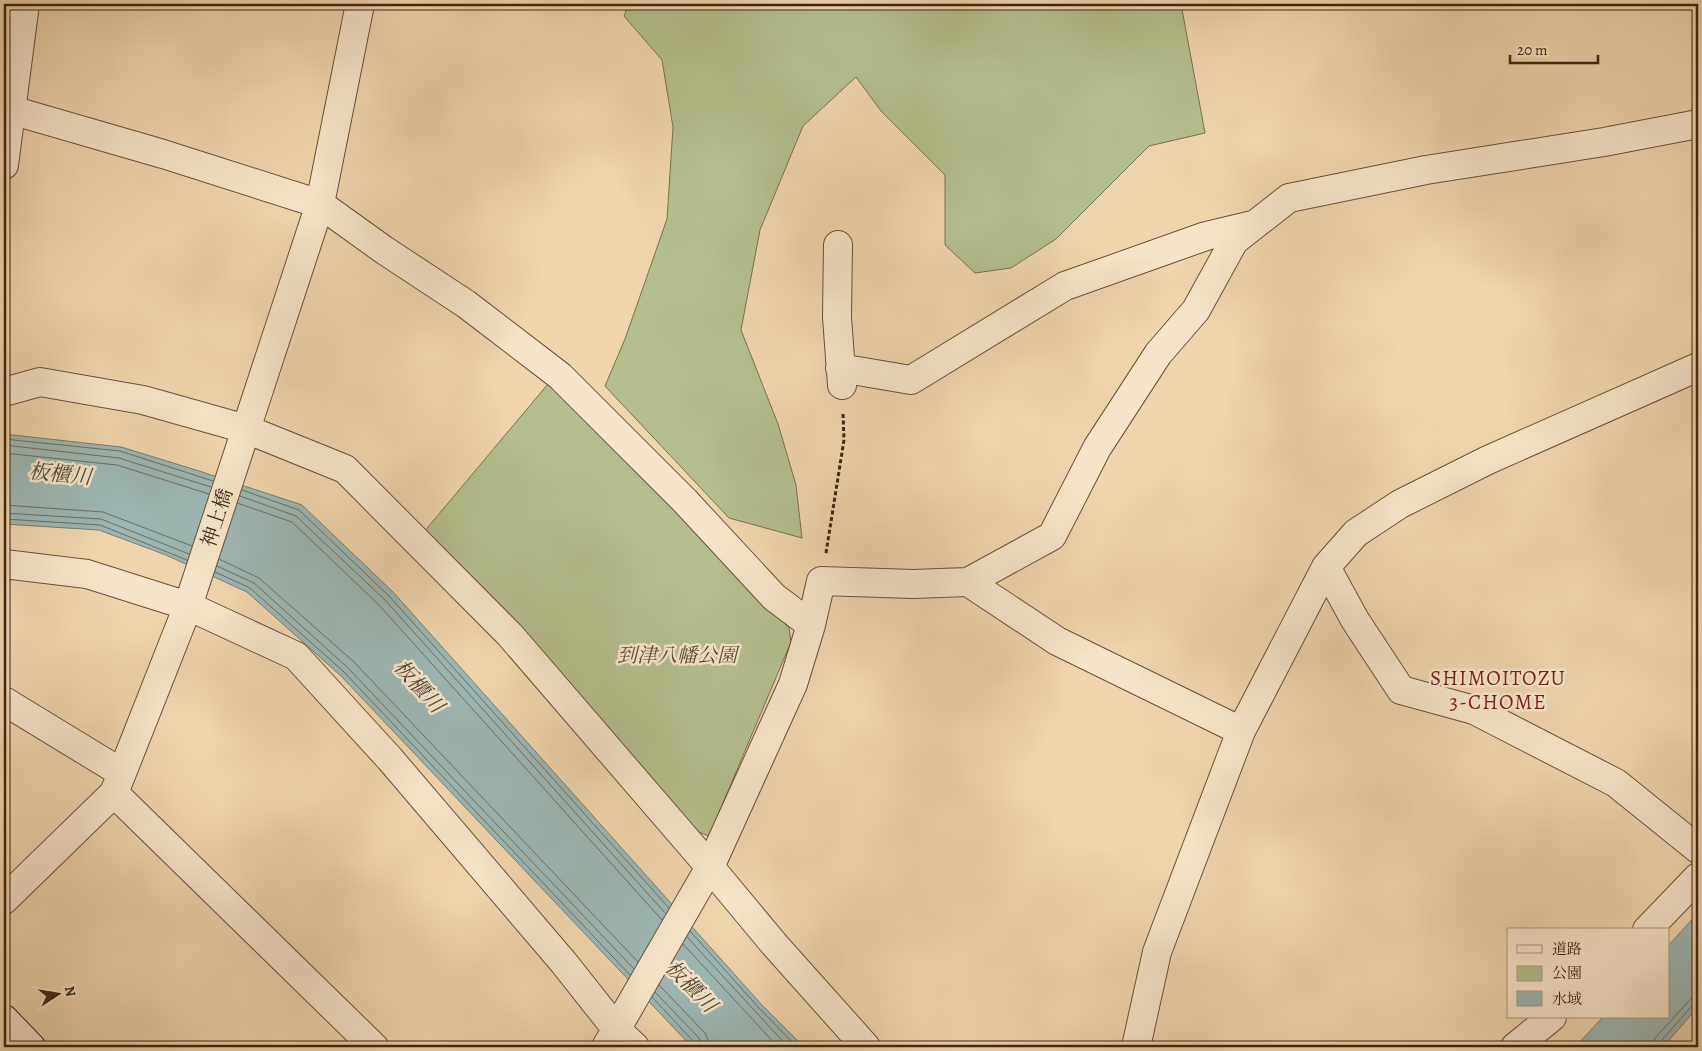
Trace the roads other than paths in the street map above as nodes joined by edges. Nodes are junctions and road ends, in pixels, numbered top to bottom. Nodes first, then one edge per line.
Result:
1 (25, 4) edge
2 (360, 4) edge
3 (8, 109) edge
4 (1698, 124) edge
5 (4, 165) edge
6 (320, 204) junction
7 (1256, 224) junction
8 (838, 245) dead end
9 (1698, 367) edge
10 (4, 392) edge
11 (246, 430) junction
12 (4, 564) edge
13 (1326, 567) junction
14 (968, 582) junction
15 (188, 606) junction
16 (811, 625) junction
17 (4, 701) edge
18 (1242, 731) junction
19 (118, 783) junction
20 (1698, 849) edge
21 (710, 866) junction
22 (1698, 877) edge
23 (4, 900) edge
24 (1649, 928) edge
25 (1551, 1018) edge
26 (4, 1019) edge
27 (622, 1033) edge
28 (31, 1047) edge
29 (374, 1047) edge
30 (866, 1047) edge
31 (1136, 1047) edge
32 (1515, 1047) edge

1 - 3 street
2 - 6 street, 神上橋
3 - 5 street
3 - 6 street
4 - 7 street
6 - 11 street, 神上橋
6 - 16 street
7 - 8 street
7 - 14 street
9 - 13 street
10 - 11 street
11 - 15 street, 神上橋
11 - 21 street
12 - 15 street
13 - 18 street
13 - 20 street
14 - 16 street
14 - 18 street
15 - 19 street, 神上橋
15 - 27 street
16 - 21 street
17 - 19 street
18 - 31 street
19 - 23 street
19 - 29 street
21 - 27 street
21 - 30 street
22 - 24 street
25 - 32 street
26 - 28 street

